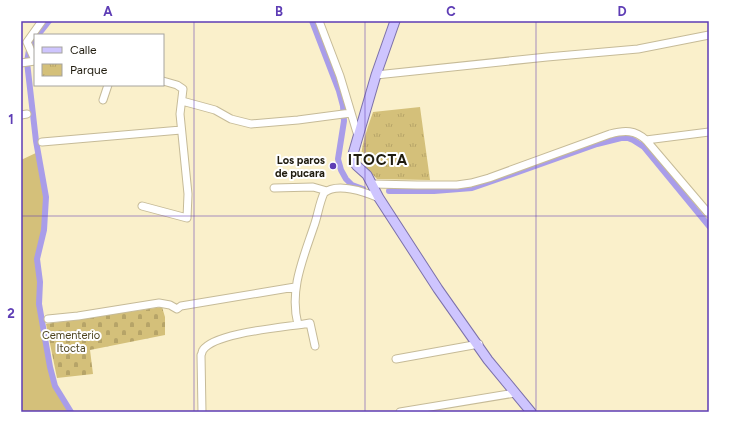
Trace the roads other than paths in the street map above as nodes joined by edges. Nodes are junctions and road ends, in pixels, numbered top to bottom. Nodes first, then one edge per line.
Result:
1 (42, 21) edge
2 (319, 21) edge
3 (395, 21) edge
4 (709, 34) edge
5 (34, 58) edge
6 (34, 60) edge
7 (21, 63) edge
8 (376, 75) junction
9 (164, 81) edge
10 (108, 86) edge
11 (103, 100) dead end
12 (182, 101) junction
13 (346, 114) junction
14 (181, 130) junction
15 (709, 132) edge
16 (358, 137) junction
17 (646, 140) junction
18 (42, 142) dead end
19 (372, 184) junction
20 (274, 188) dead end
21 (327, 191) junction
22 (379, 198) junction
23 (142, 206) dead end
24 (709, 214) edge
25 (295, 287) junction
26 (48, 319) dead end
27 (298, 325) junction
28 (479, 344) junction
29 (315, 346) dead end
30 (396, 359) dead end
31 (516, 393) junction
32 (202, 412) edge
33 (400, 412) edge
34 (531, 412) edge

1 - 5 street
2 - 13 street
3 - 8 main road
4 - 8 street
6 - 7 street
8 - 16 main road
9 - 12 street
10 - 11 street
12 - 13 street
12 - 14 street
13 - 16 street
14 - 18 street
14 - 23 street
15 - 17 street
16 - 19 main road
17 - 19 street
17 - 24 street
19 - 22 main road
20 - 21 street
21 - 22 street
21 - 25 street
22 - 28 main road
25 - 26 street
25 - 27 street
27 - 29 street
27 - 32 street
28 - 30 street
28 - 31 main road
31 - 33 street
31 - 34 main road

